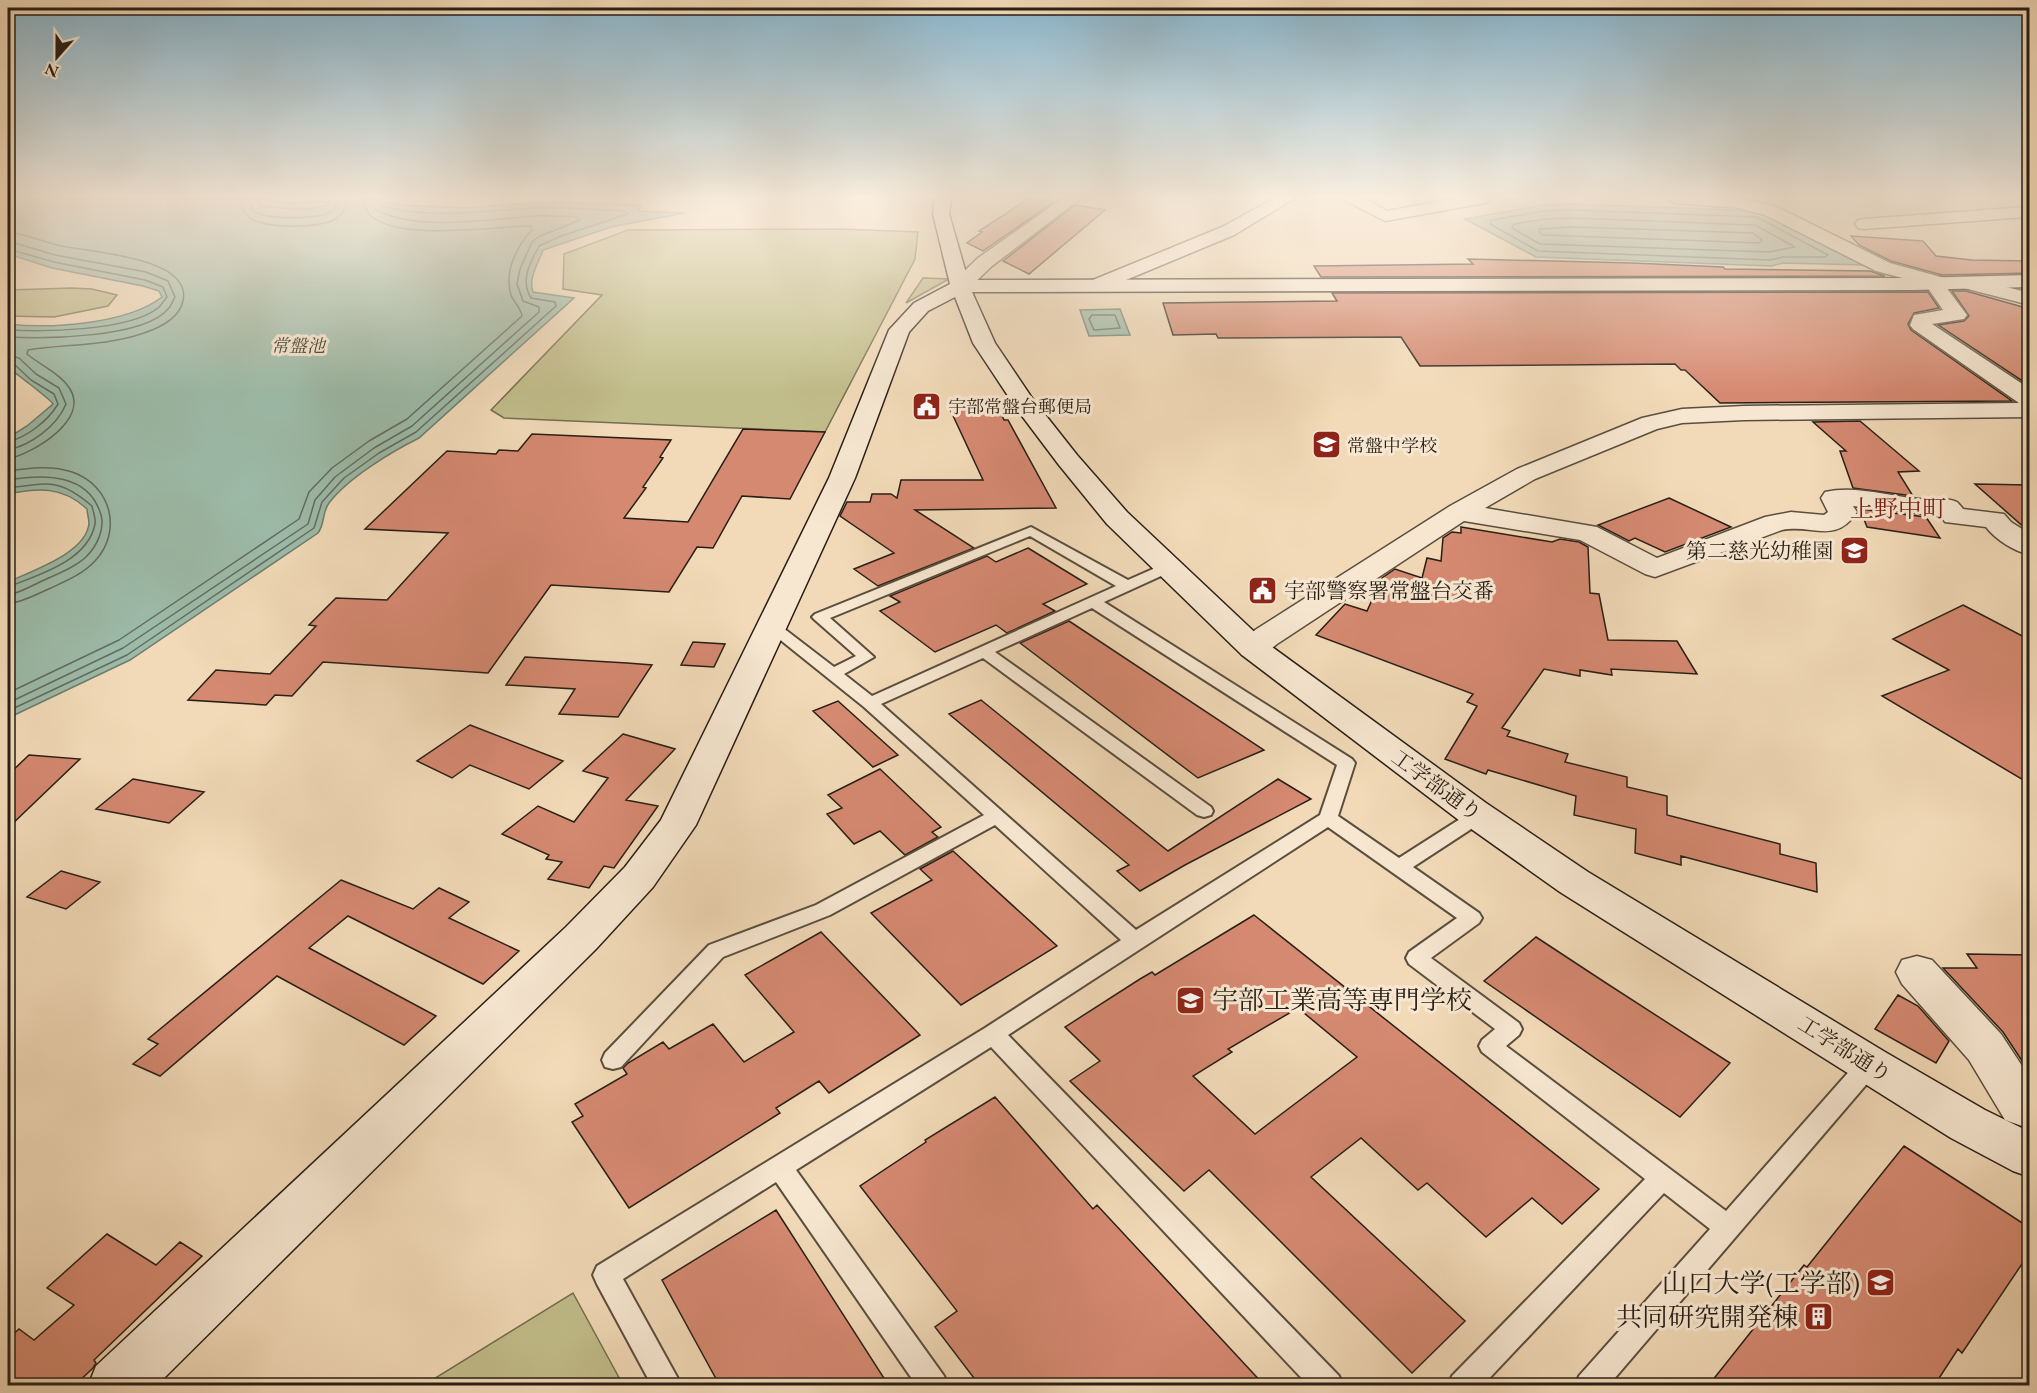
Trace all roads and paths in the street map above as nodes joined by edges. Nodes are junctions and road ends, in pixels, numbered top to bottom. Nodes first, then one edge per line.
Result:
1 (954, 263) edge
2 (984, 263) edge
3 (1151, 263) edge
4 (1875, 263) edge
5 (2030, 282) edge
6 (1967, 283) junction
7 (1937, 284) junction
8 (960, 286) junction
9 (1095, 286) junction
10 (2030, 299) edge
11 (2030, 400) edge
12 (2030, 410) edge
13 (1459, 512) junction
14 (2030, 548) edge
15 (1167, 568) junction
16 (1126, 585) junction
17 (1092, 601) junction
18 (773, 627) junction
19 (1253, 648) junction
20 (984, 651) junction
21 (834, 673) junction
22 (870, 704) junction
23 (1204, 811) dead end
24 (997, 816) junction
25 (1479, 816) junction
26 (1328, 818) junction
27 (1400, 866) junction
28 (1135, 941) junction
29 (1917, 972) dead end
30 (993, 1034) junction
31 (613, 1060) dead end
32 (1869, 1065) junction
33 (2026, 1106) edge
34 (1968, 1124) junction
35 (2030, 1156) edge
36 (780, 1167) junction
37 (1662, 1178) junction
38 (1727, 1227) junction
39 (116, 1386) edge
40 (668, 1386) edge
41 (934, 1386) edge
42 (1329, 1386) edge
43 (1462, 1386) edge
44 (1589, 1386) edge

1 - 8 street, 工学部通り
2 - 8 street
3 - 9 street
4 - 7 street
5 - 6 street
6 - 7 street
6 - 10 street
7 - 9 street
7 - 11 street
8 - 9 street
8 - 15 street, 工学部通り
8 - 18 street
12 - 13 street
13 - 14 street
13 - 19 street
15 - 16 lane
15 - 19 street, 工学部通り
16 - 17 lane
16 - 21 lane
17 - 20 lane
17 - 26 lane
18 - 21 lane
18 - 39 street
19 - 25 street, 工学部通り
20 - 22 lane
20 - 23 lane
21 - 22 lane
22 - 24 lane
24 - 28 lane
24 - 31 lane
25 - 27 lane
25 - 32 street, 工学部通り
26 - 27 lane
26 - 28 lane
27 - 37 lane
28 - 30 lane
29 - 33 street
30 - 36 lane
30 - 42 lane
32 - 34 street, 工学部通り
32 - 38 lane
33 - 34 street
34 - 35 street, 工学部通り
36 - 40 lane
36 - 41 lane
37 - 38 lane
37 - 43 lane
38 - 44 lane

